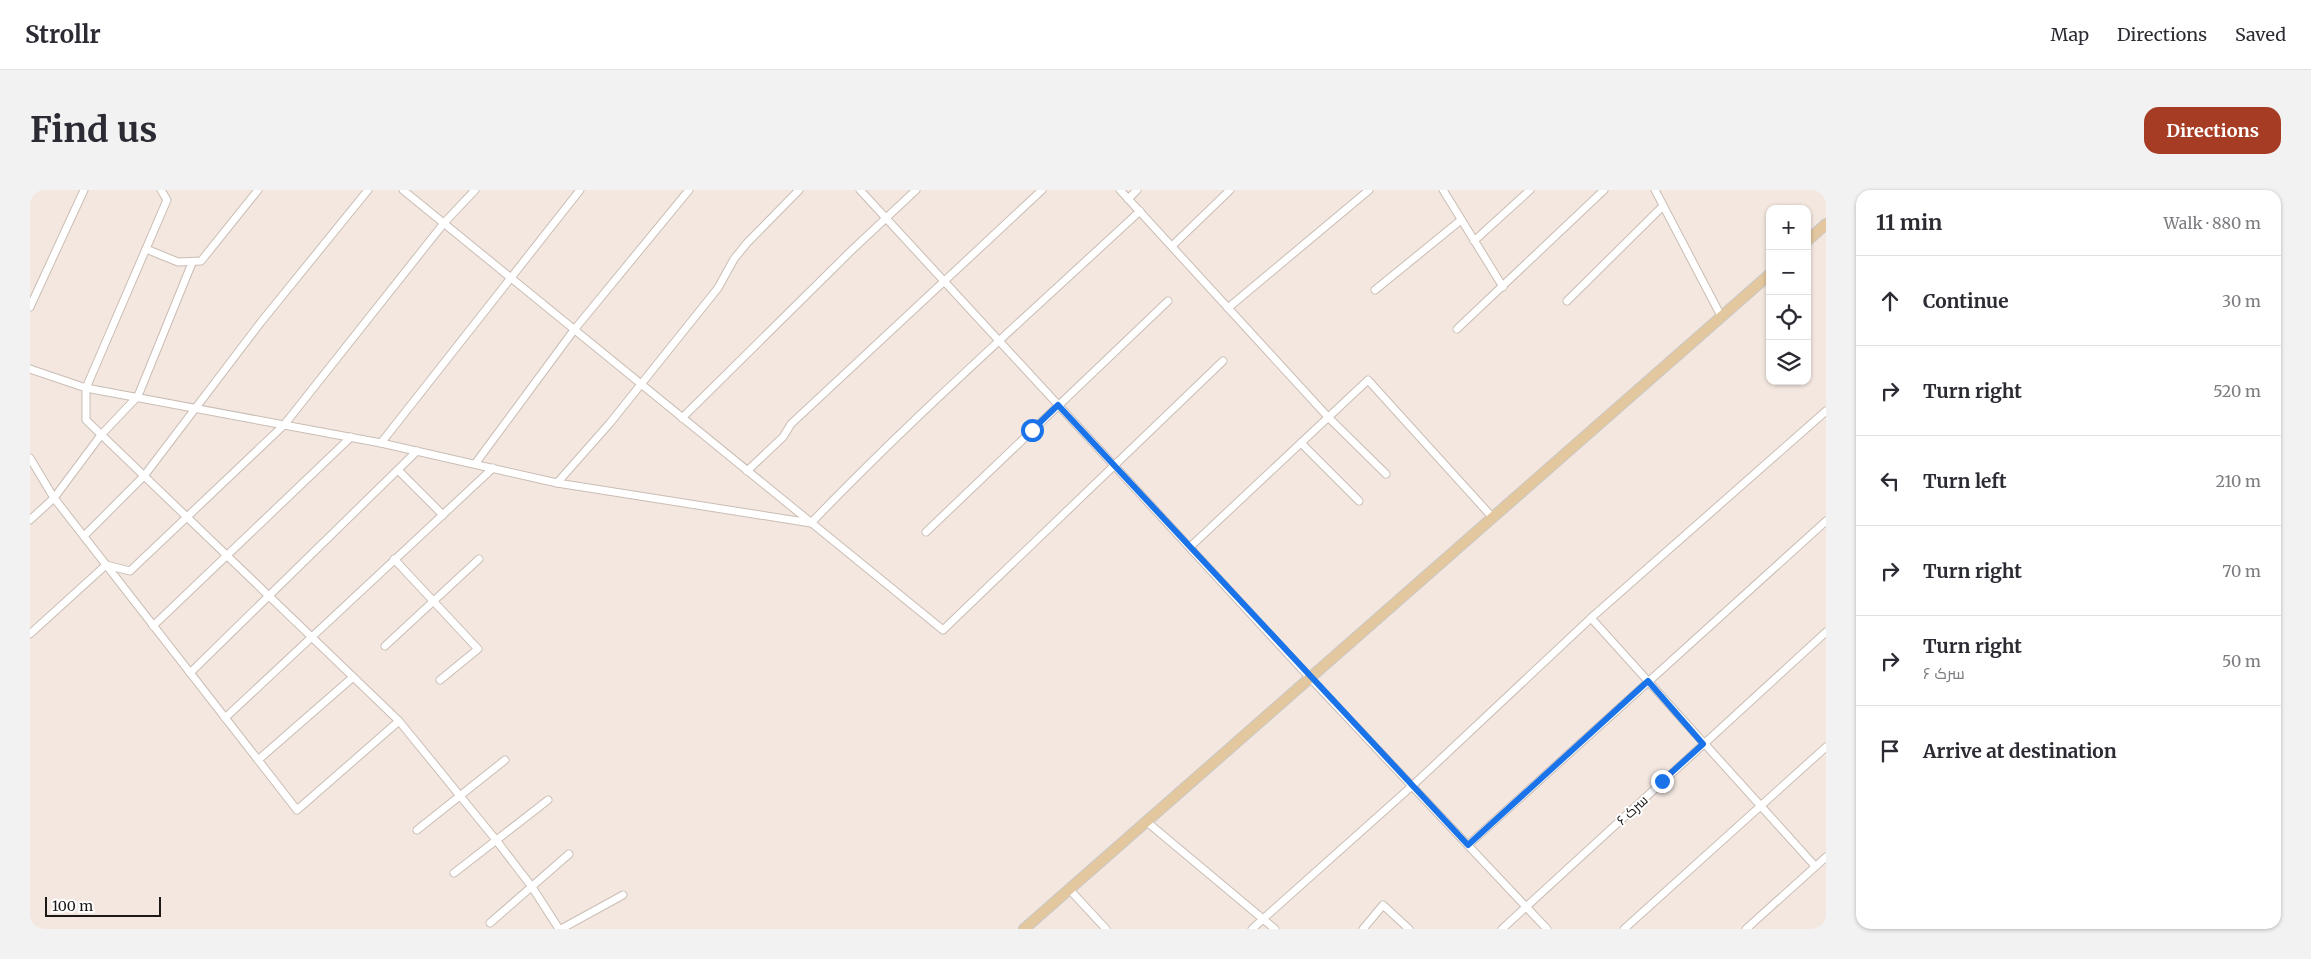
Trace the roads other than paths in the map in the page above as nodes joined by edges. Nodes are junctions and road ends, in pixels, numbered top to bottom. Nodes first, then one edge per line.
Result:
1 (84, 190) edge
2 (161, 190) edge
3 (258, 190) edge
4 (368, 190) edge
5 (403, 190) edge
6 (475, 190) edge
7 (580, 190) edge
8 (689, 190) edge
9 (799, 190) edge
10 (860, 190) edge
11 (916, 190) edge
12 (1042, 190) edge
13 (1120, 190) edge
14 (1137, 190) edge
15 (1230, 190) edge
16 (1369, 190) edge
17 (1530, 190) edge
18 (1604, 190) edge
19 (1655, 190) edge
20 (1445, 191) edge
21 (1128, 199) junction
22 (1663, 206) junction
23 (1140, 212) junction
24 (886, 218) junction
25 (1461, 220) junction
26 (444, 224) junction
27 (1826, 224) edge
28 (1811, 237) edge
29 (1474, 241) junction
30 (1172, 246) junction
31 (146, 249) junction
32 (192, 263) junction
33 (1766, 277) edge
34 (511, 278) junction
35 (943, 280) junction
36 (1503, 287) junction
37 (1375, 290) dead end
38 (1168, 301) dead end
39 (1567, 301) dead end
40 (30, 307) edge
41 (1228, 308) junction
42 (1721, 316) junction
43 (1457, 329) dead end
44 (574, 330) junction
45 (999, 341) junction
46 (1223, 361) dead end
47 (30, 370) edge
48 (641, 384) junction
49 (86, 388) junction
50 (138, 396) junction
51 (1058, 405) junction
52 (194, 408) junction
53 (1826, 411) edge
54 (1328, 417) junction
55 (682, 418) junction
56 (284, 425) junction
57 (100, 435) junction
58 (351, 437) junction
59 (381, 443) junction
60 (1301, 443) junction
61 (417, 451) junction
62 (30, 458) edge
63 (475, 464) junction
64 (1114, 465) junction
65 (492, 468) junction
66 (398, 470) junction
67 (747, 471) junction
68 (1386, 474) dead end
69 (144, 476) junction
70 (557, 483) junction
71 (54, 498) junction
72 (1359, 501) dead end
73 (443, 515) junction
74 (186, 518) junction
75 (1493, 518) junction
76 (30, 520) edge
77 (1826, 522) edge
78 (811, 523) junction
79 (926, 532) dead end
80 (84, 536) junction
81 (1190, 547) junction
82 (226, 557) junction
83 (479, 559) dead end
84 (394, 560) junction
85 (106, 565) junction
86 (268, 597) junction
87 (433, 602) junction
88 (1591, 618) junction
89 (153, 626) junction
90 (1826, 632) edge
91 (30, 634) edge
92 (310, 638) junction
93 (385, 646) dead end
94 (190, 673) junction
95 (352, 678) junction
96 (1310, 678) junction
97 (440, 680) dead end
98 (1648, 681) junction
99 (225, 718) junction
100 (398, 721) junction
101 (1703, 744) junction
102 (1826, 746) edge
103 (258, 760) junction
104 (505, 760) dead end
105 (1412, 786) junction
106 (460, 796) junction
107 (548, 800) dead end
108 (1760, 806) junction
109 (1146, 822) junction
110 (417, 830) dead end
111 (496, 840) junction
112 (1468, 845) junction
113 (569, 854) dead end
114 (1826, 857) edge
115 (1815, 866) junction
116 (454, 873) dead end
117 (532, 887) junction
118 (1069, 889) junction
119 (624, 894) dead end
120 (1527, 907) junction
121 (1262, 919) junction
122 (490, 923) dead end
123 (560, 929) edge
124 (1024, 929) edge
125 (1106, 929) edge
126 (1252, 929) edge
127 (1275, 929) edge
128 (1363, 929) edge
129 (1409, 929) edge
130 (1502, 929) edge
131 (1547, 929) edge
132 (1624, 929) edge
133 (1746, 929) edge

1 - 40 street
2 - 31 street
3 - 32 street
4 - 52 street
5 - 26 street
6 - 26 street
7 - 34 street
8 - 44 street
9 - 48 street
10 - 24 street
11 - 24 street
12 - 35 street
13 - 21 street
14 - 21 street
15 - 30 street
16 - 41 street
17 - 29 street
18 - 36 street
19 - 22 street
20 - 25 street
21 - 23 street
22 - 39 street
22 - 42 street
23 - 30 street
23 - 45 street
24 - 35 street
24 - 55 street
25 - 29 street
25 - 37 street
26 - 34 street
26 - 56 street
27 - 28 main road
29 - 36 street
30 - 41 street
31 - 32 street
31 - 49 street
32 - 50 street
33 - 42 main road
34 - 44 street
34 - 59 street
35 - 45 street
35 - 67 street
36 - 43 street
38 - 51 street
41 - 54 street
42 - 75 main road
44 - 48 street
44 - 63 street
45 - 51 street
45 - 78 street
46 - 64 street
47 - 49 street
48 - 55 street
48 - 70 street
49 - 50 street
49 - 57 street
50 - 52 street
50 - 57 street
51 - 64 street
51 - 79 street
52 - 56 street
52 - 69 street
53 - 88 street
54 - 60 street
54 - 68 street
54 - 75 street
55 - 67 street
56 - 58 street
56 - 74 street
57 - 69 street
57 - 71 street
58 - 59 street
58 - 82 street
59 - 61 street
60 - 72 street
60 - 81 street
61 - 63 street
61 - 66 street
62 - 71 street
63 - 65 street
64 - 78 street
64 - 81 street
65 - 70 street
65 - 73 street
66 - 73 street
66 - 86 street
67 - 78 street
69 - 74 street
69 - 80 street
70 - 78 street
71 - 76 street
71 - 80 street
73 - 84 street
74 - 82 street
74 - 85 street
75 - 96 main road
77 - 98 street
80 - 85 street
81 - 96 street
82 - 86 street
82 - 89 street
83 - 87 street
84 - 87 street
84 - 92 street
85 - 89 street
85 - 91 street
86 - 92 street
86 - 94 street
87 - 93 street
87 - 97 street
88 - 98 street
88 - 105 street
89 - 94 street
90 - 101 street, سرک ۶
92 - 95 street
92 - 99 street
94 - 99 street
95 - 100 street
95 - 103 street
96 - 105 street
96 - 109 main road
98 - 101 street
98 - 112 street
99 - 103 street
100 - 103 street
100 - 106 street
101 - 108 street
101 - 120 street, سرک ۶
102 - 108 street
104 - 106 street
105 - 112 street
105 - 121 street
106 - 110 street
106 - 111 street
107 - 111 street
108 - 115 street
108 - 132 street
109 - 118 main road
109 - 121 street
111 - 116 street
111 - 117 street
112 - 120 street
113 - 117 street
114 - 115 street
115 - 133 street
117 - 122 street
117 - 123 street
118 - 124 main road
118 - 125 street
119 - 123 street
120 - 130 street, سرک ۶
120 - 131 street
121 - 126 street
121 - 127 street
128 - 129 street

